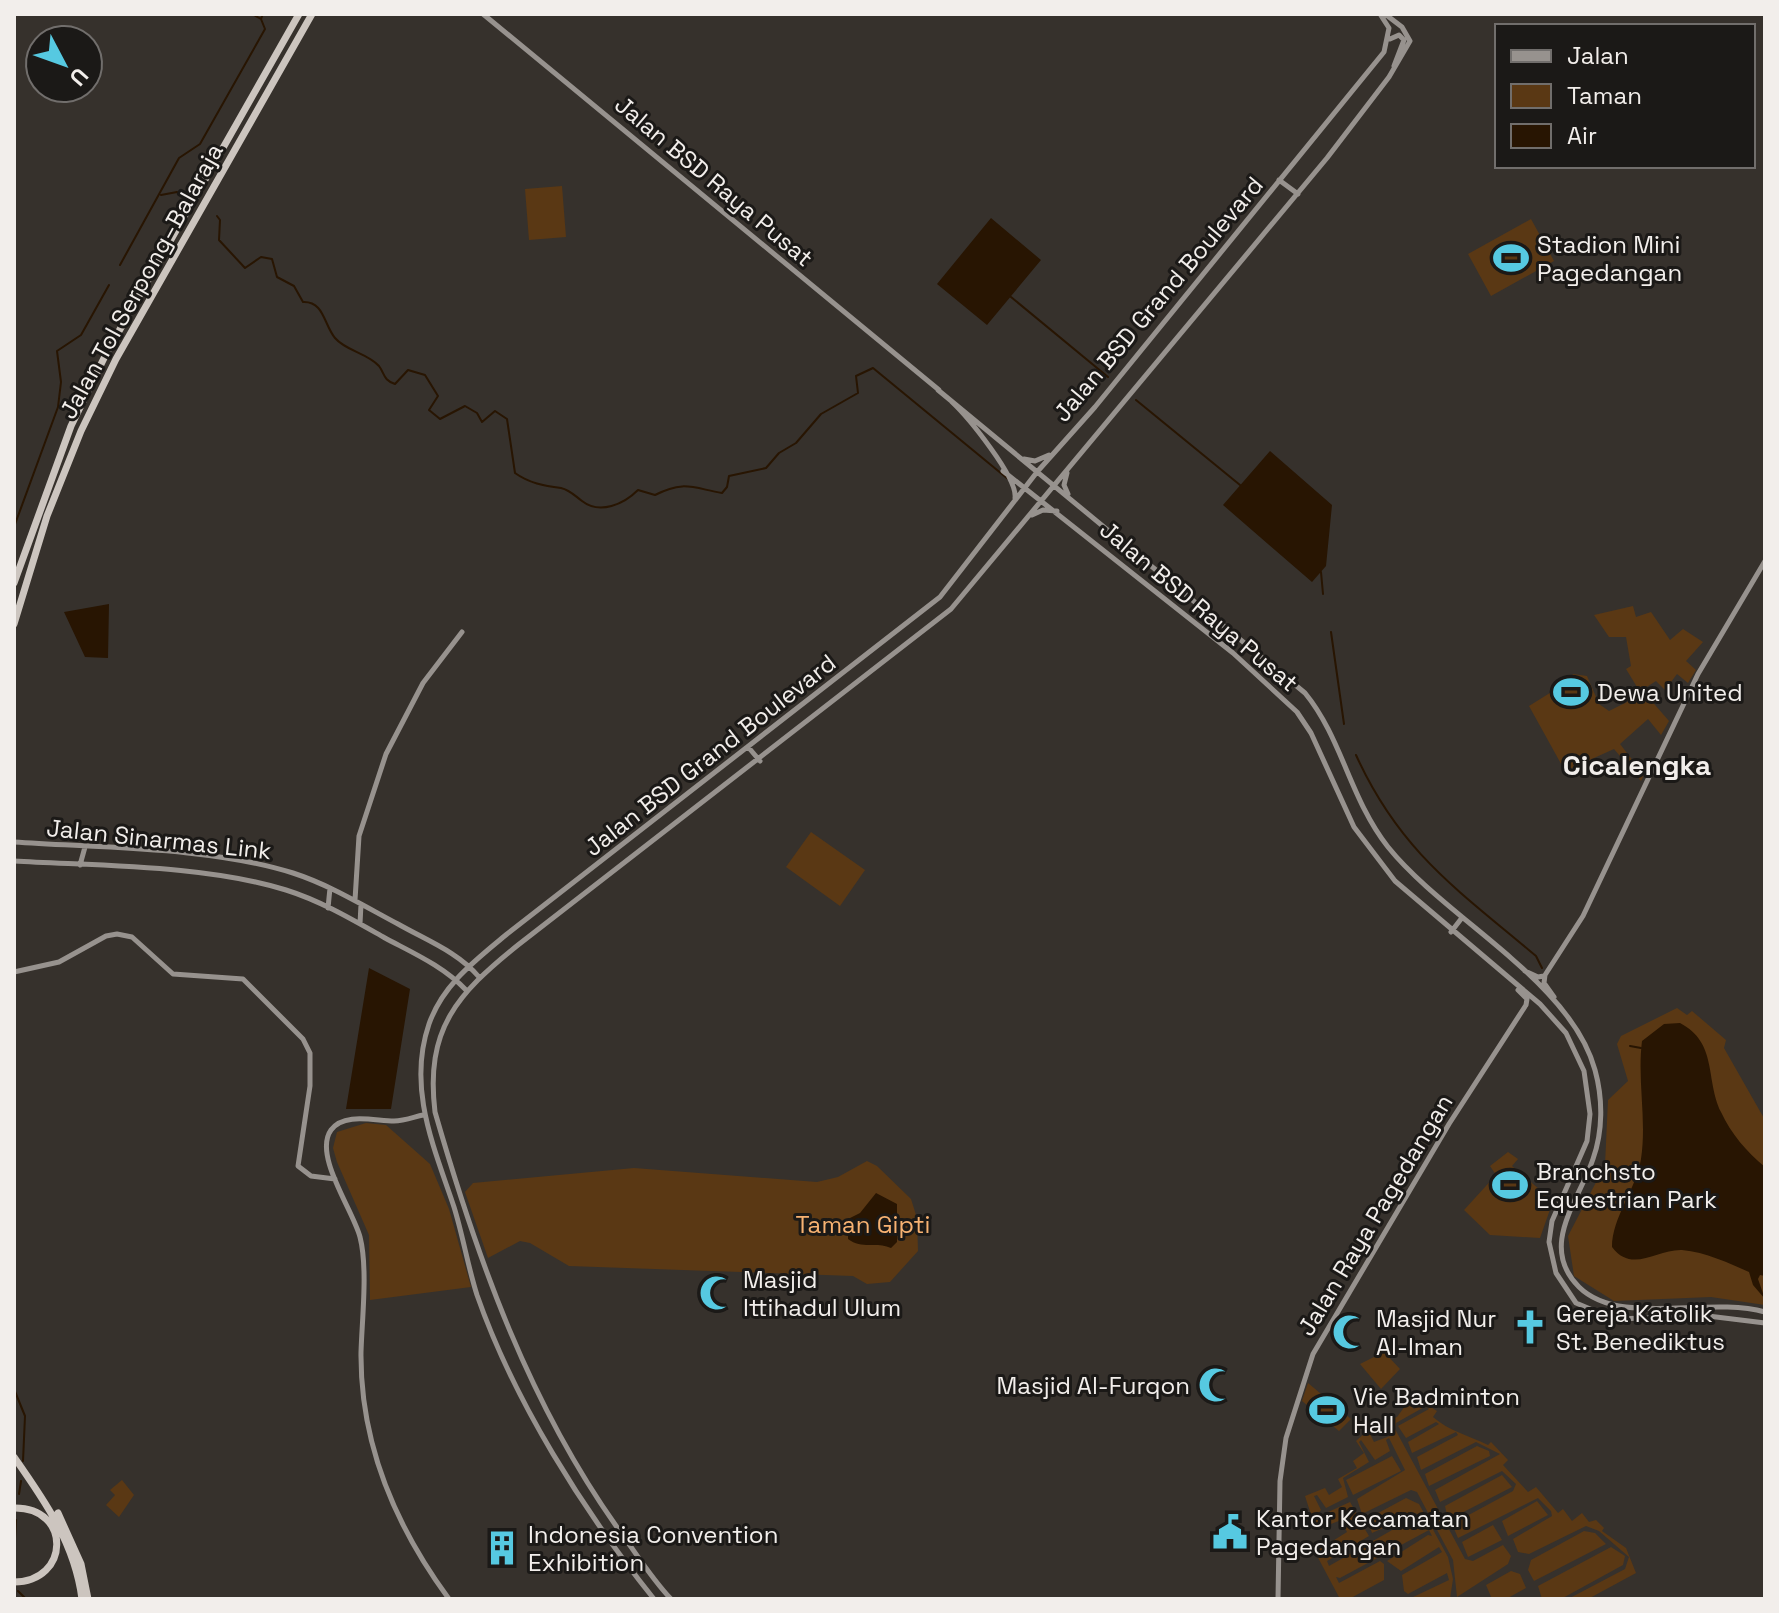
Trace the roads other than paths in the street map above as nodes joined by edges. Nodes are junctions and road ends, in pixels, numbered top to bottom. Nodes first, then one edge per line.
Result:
1 (299, 14) edge
2 (312, 14) edge
3 (483, 14) edge
4 (1383, 14) edge
5 (1387, 44) junction
6 (1389, 77) junction
7 (1279, 180) junction
8 (1298, 194) junction
9 (938, 390) junction
10 (1052, 453) junction
11 (1019, 457) junction
12 (1068, 468) junction
13 (1003, 471) junction
14 (1037, 472) junction
15 (1055, 484) junction
16 (1025, 487) junction
17 (1070, 497) junction
18 (1042, 499) junction
19 (1010, 505) junction
20 (1058, 512) junction
21 (1027, 518) junction
22 (1765, 561) edge
23 (14, 583) edge
24 (14, 624) edge
25 (462, 632) dead end
26 (749, 748) junction
27 (760, 761) junction
28 (14, 842) edge
29 (85, 847) junction
30 (14, 861) edge
31 (80, 865) junction
32 (330, 888) junction
33 (358, 902) junction
34 (328, 908) junction
35 (1461, 919) junction
36 (360, 924) junction
37 (1451, 932) junction
38 (469, 965) junction
39 (1521, 969) junction
40 (14, 972) edge
41 (1545, 975) junction
42 (479, 977) junction
43 (1507, 978) junction
44 (455, 979) junction
45 (466, 990) junction
46 (1557, 1002) junction
47 (1526, 1005) junction
48 (1550, 1014) junction
49 (1579, 1032) junction
50 (1569, 1037) junction
51 (423, 1115) junction
52 (335, 1179) junction
53 (1561, 1252) junction
54 (1551, 1254) junction
55 (1765, 1312) edge
56 (1765, 1323) edge
57 (14, 1457) edge
58 (576, 1467) junction
59 (564, 1474) junction
60 (14, 1508) edge
61 (641, 1561) junction
62 (630, 1569) junction
63 (14, 1582) edge
64 (85, 1599) edge
65 (449, 1599) edge
66 (654, 1599) edge
67 (671, 1599) edge
68 (1278, 1599) edge

1 - 23 highway, Jalan Tol Serpong–Balaraja
2 - 24 highway, Jalan Tol Serpong–Balaraja
3 - 9 main road, Jalan BSD Raya Pusat
4 - 5 main road
4 - 6 main road, Jalan BSD Grand Boulevard
5 - 6 main road
5 - 7 main road, Jalan BSD Grand Boulevard
6 - 8 main road, Jalan BSD Grand Boulevard
7 - 8 main road
7 - 10 main road, Jalan BSD Grand Boulevard
8 - 12 main road, Jalan BSD Grand Boulevard
9 - 11 main road, Jalan BSD Raya Pusat
9 - 13 main road
10 - 11 main road
10 - 14 main road, Jalan BSD Grand Boulevard
11 - 14 main road, Jalan BSD Raya Pusat
12 - 15 main road, Jalan BSD Grand Boulevard
12 - 17 main road
13 - 16 main road, Jalan BSD Raya Pusat
13 - 19 main road
14 - 15 main road, Jalan BSD Raya Pusat
14 - 16 main road, Jalan BSD Grand Boulevard
15 - 17 main road, Jalan BSD Raya Pusat
15 - 18 main road, Jalan BSD Grand Boulevard
16 - 18 main road, Jalan BSD Raya Pusat
16 - 19 main road, Jalan BSD Grand Boulevard
17 - 35 main road, Jalan BSD Raya Pusat
18 - 20 main road, Jalan BSD Raya Pusat
18 - 21 main road, Jalan BSD Grand Boulevard
19 - 26 main road, Jalan BSD Grand Boulevard
20 - 21 main road
20 - 37 main road, Jalan BSD Raya Pusat
21 - 27 main road, Jalan BSD Grand Boulevard
22 - 41 main road
25 - 33 main road
26 - 27 main road
26 - 38 main road, Jalan BSD Grand Boulevard
27 - 42 main road, Jalan BSD Grand Boulevard
28 - 29 main road, Jalan Sinarmas Link
29 - 31 main road
29 - 32 main road, Jalan Sinarmas Link
30 - 31 main road, Jalan Sinarmas Link
31 - 34 main road, Jalan Sinarmas Link
32 - 33 main road, Jalan Sinarmas Link
32 - 34 main road
33 - 36 main road
33 - 38 main road, Jalan Sinarmas Link
34 - 36 main road, Jalan Sinarmas Link
35 - 37 main road
35 - 39 main road, Jalan BSD Raya Pusat
36 - 44 main road, Jalan Sinarmas Link
37 - 43 main road, Jalan BSD Raya Pusat
38 - 42 main road
38 - 44 main road, Jalan BSD Grand Boulevard
39 - 41 main road
39 - 46 main road, Jalan BSD Raya Pusat
40 - 52 main road
41 - 46 main road
42 - 45 main road, Jalan BSD Grand Boulevard
43 - 47 main road
43 - 48 main road, Jalan BSD Raya Pusat
44 - 45 main road, Jalan Sinarmas Link
44 - 51 main road, Jalan BSD Grand Boulevard
45 - 58 main road, Jalan BSD Grand Boulevard
46 - 49 main road, Jalan BSD Raya Pusat
47 - 48 main road
47 - 68 main road, Jalan Raya Pagedangan
48 - 50 main road, Jalan BSD Raya Pusat
49 - 50 main road
49 - 53 main road, Jalan BSD Raya Pusat
50 - 54 main road, Jalan BSD Raya Pusat
51 - 52 main road
51 - 59 main road, Jalan BSD Grand Boulevard
52 - 65 main road
53 - 54 main road
53 - 55 main road
54 - 56 main road, Jalan BSD Raya Pusat
57 - 64 highway
58 - 59 main road
58 - 61 main road, Jalan BSD Grand Boulevard
59 - 62 main road, Jalan BSD Grand Boulevard
60 - 63 highway
61 - 62 main road
61 - 67 main road, Jalan BSD Grand Boulevard
62 - 66 main road, Jalan BSD Grand Boulevard

